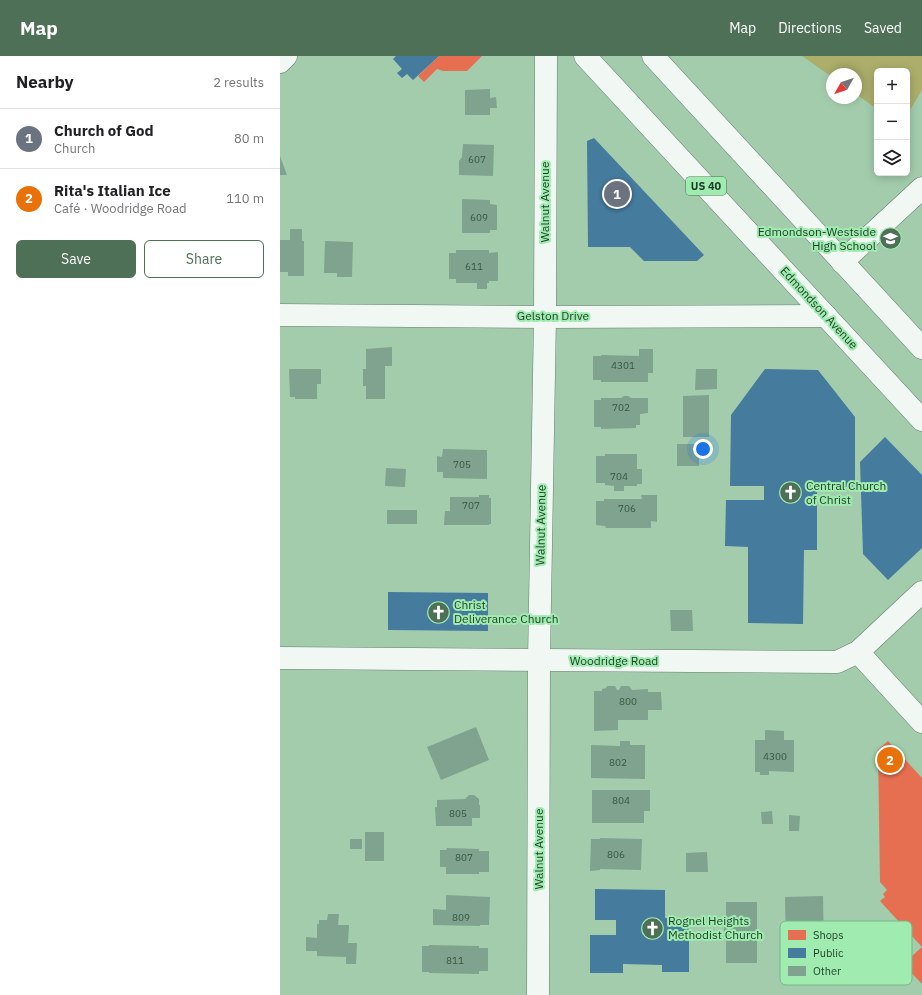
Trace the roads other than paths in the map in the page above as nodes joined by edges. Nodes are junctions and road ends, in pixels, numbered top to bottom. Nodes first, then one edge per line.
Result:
1 (286, 56) edge
2 (546, 56) edge
3 (585, 56) edge
4 (653, 56) edge
5 (280, 62) edge
6 (922, 188) edge
7 (842, 262) junction
8 (280, 315) edge
9 (826, 316) junction
10 (545, 317) junction
11 (922, 348) edge
12 (922, 420) edge
13 (922, 592) edge
14 (858, 652) junction
15 (280, 658) edge
16 (539, 660) junction
17 (922, 722) edge
18 (538, 995) edge

1 - 5 street
2 - 10 street, Walnut Avenue
3 - 9 street, Edmondson Avenue / US 40
4 - 7 street
6 - 7 street
7 - 11 street
8 - 10 street, Gelston Drive
9 - 10 street, Gelston Drive
9 - 12 street, Edmondson Avenue / US 40
10 - 16 street, Walnut Avenue
13 - 14 street, Woodridge Road
14 - 16 street, Woodridge Road
14 - 17 street
15 - 16 street, Woodridge Road
16 - 18 street, Walnut Avenue

